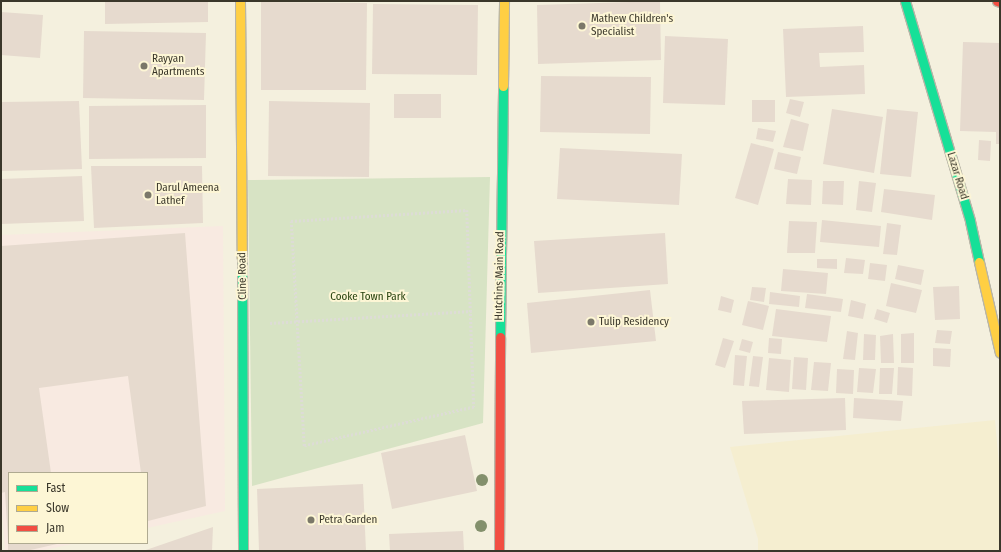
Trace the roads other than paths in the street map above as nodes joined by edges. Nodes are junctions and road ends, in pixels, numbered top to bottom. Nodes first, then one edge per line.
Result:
1 (240, 1) edge
2 (504, 1) edge
3 (905, 1) edge
4 (1000, 353) edge
5 (243, 551) edge
6 (499, 551) edge

1 - 5 street, Cline Road
2 - 6 street, Hutchins Main Road
3 - 4 street, Lazar Road

